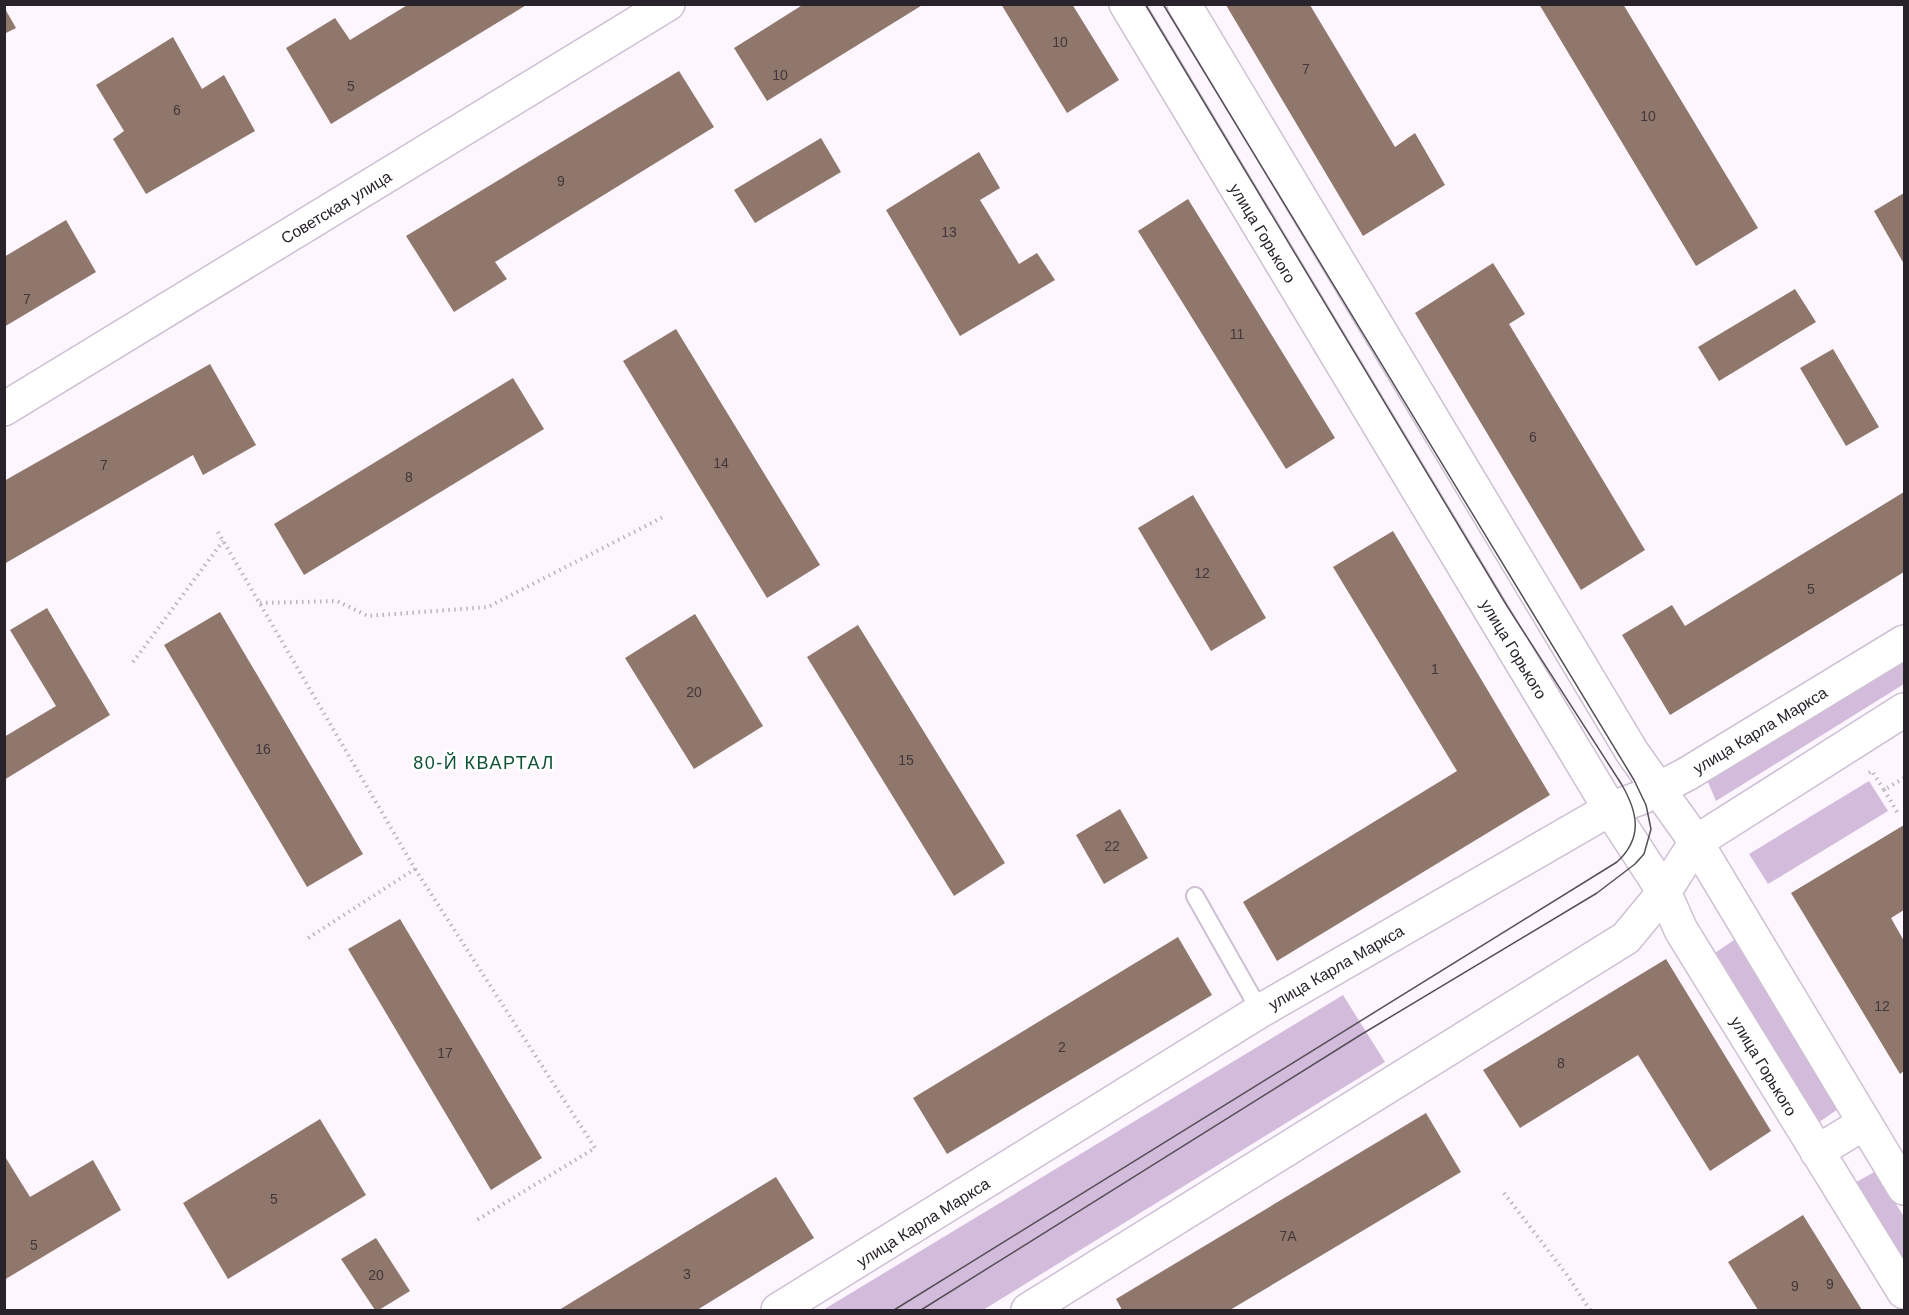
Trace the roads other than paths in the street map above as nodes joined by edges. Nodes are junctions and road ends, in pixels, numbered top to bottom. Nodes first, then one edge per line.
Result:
1 (668, 4) edge
2 (1126, 4) edge
3 (1184, 4) edge
4 (4, 409) edge
5 (1905, 642) edge
6 (1905, 710) edge
7 (1659, 790) junction
8 (1610, 809) junction
9 (1696, 842) junction
10 (1664, 892) junction
11 (1195, 896) dead end
12 (1260, 1011) junction
13 (1864, 1123) junction
14 (1816, 1152) junction
15 (1905, 1188) edge
16 (1905, 1292) edge
17 (778, 1311) edge
18 (1028, 1311) edge

1 - 4 main road, Советская улица
2 - 8 main road, улица Горького
3 - 7 main road
5 - 7 main road, улица Карла Маркса
6 - 9 main road
7 - 8 main road, улица Карла Маркса
7 - 9 main road
8 - 10 main road, улица Горького
8 - 12 main road, улица Карла Маркса
9 - 10 main road
9 - 13 main road
10 - 14 main road, улица Горького
10 - 18 main road
11 - 12 lane
12 - 17 main road, улица Карла Маркса
13 - 14 main road
13 - 15 main road
14 - 16 main road, улица Горького

